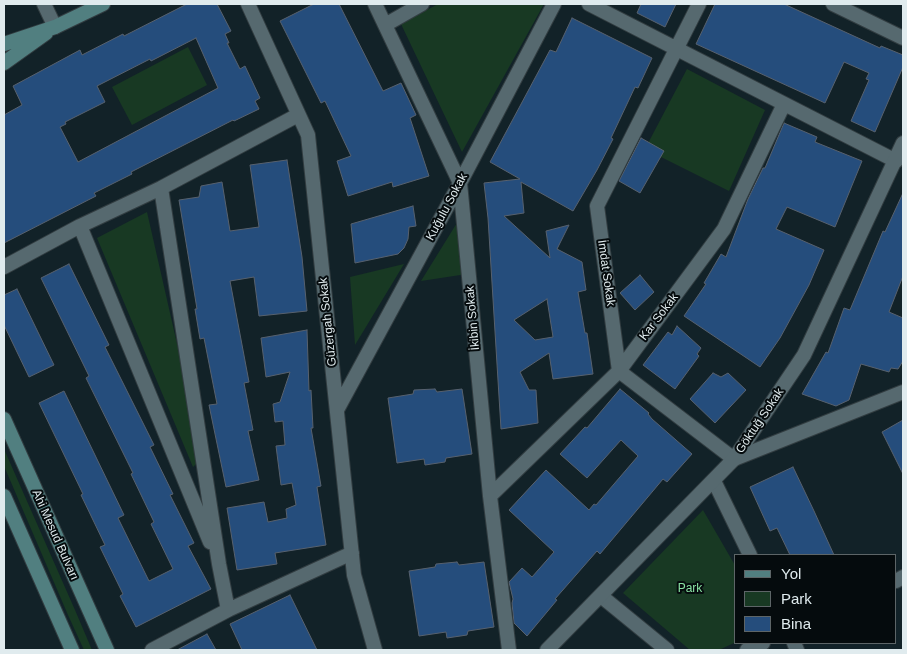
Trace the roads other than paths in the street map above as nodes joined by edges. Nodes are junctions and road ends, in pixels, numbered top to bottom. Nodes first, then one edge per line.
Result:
1 (44, 4) edge
2 (103, 4) edge
3 (248, 4) edge
4 (375, 4) edge
5 (422, 4) edge
6 (554, 4) edge
7 (589, 4) edge
8 (699, 4) edge
9 (833, 4) edge
10 (385, 25) junction
11 (55, 27) junction
12 (903, 38) edge
13 (4, 44) edge
14 (676, 49) junction
15 (4, 63) edge
16 (784, 104) junction
17 (298, 115) junction
18 (903, 143) edge
19 (896, 161) junction
20 (460, 183) junction
21 (161, 188) junction
22 (80, 226) junction
23 (4, 267) edge
24 (619, 370) junction
25 (903, 392) edge
26 (337, 410) junction
27 (4, 419) edge
28 (734, 459) junction
29 (714, 481) junction
30 (4, 496) edge
31 (490, 496) junction
32 (352, 554) junction
33 (750, 554) edge
34 (219, 564) junction
35 (601, 596) junction
36 (228, 610) junction
37 (761, 644) edge
38 (72, 650) edge
39 (106, 650) edge
40 (152, 650) edge
41 (375, 650) edge
42 (509, 650) edge
43 (547, 650) edge
44 (667, 650) edge
45 (747, 650) edge

1 - 11 street
2 - 11 main road
3 - 17 street, Güzergah Sokak
4 - 10 street, İkibin Sokak
5 - 10 street
6 - 20 street, Kuğulu Sokak
7 - 14 street
8 - 14 street, İmdat Sokak
9 - 12 street
10 - 20 street, İkibin Sokak
11 - 13 main road
11 - 15 main road
14 - 16 street
14 - 24 street, İmdat Sokak
16 - 19 street
16 - 24 street, Kar Sokak
17 - 21 street
17 - 26 street, Güzergah Sokak
18 - 19 street, Göktuğ Sokak
19 - 28 street, Göktuğ Sokak
20 - 26 street, Kuğulu Sokak
20 - 31 street, İkibin Sokak
21 - 22 street
21 - 34 street
22 - 23 street
22 - 34 street
24 - 28 street
24 - 31 street, Kar Sokak
25 - 28 street
26 - 32 street, Güzergah Sokak
27 - 39 main road, Ahi Mesud Bulvarı
28 - 29 street, Göktuğ Sokak
29 - 33 street
29 - 35 street, Göktuğ Sokak
30 - 38 main road
31 - 42 street, İkibin Sokak
32 - 36 street
32 - 41 street, Güzergah Sokak
34 - 36 street
35 - 43 street, Göktuğ Sokak
35 - 44 street
36 - 40 street
37 - 45 street

